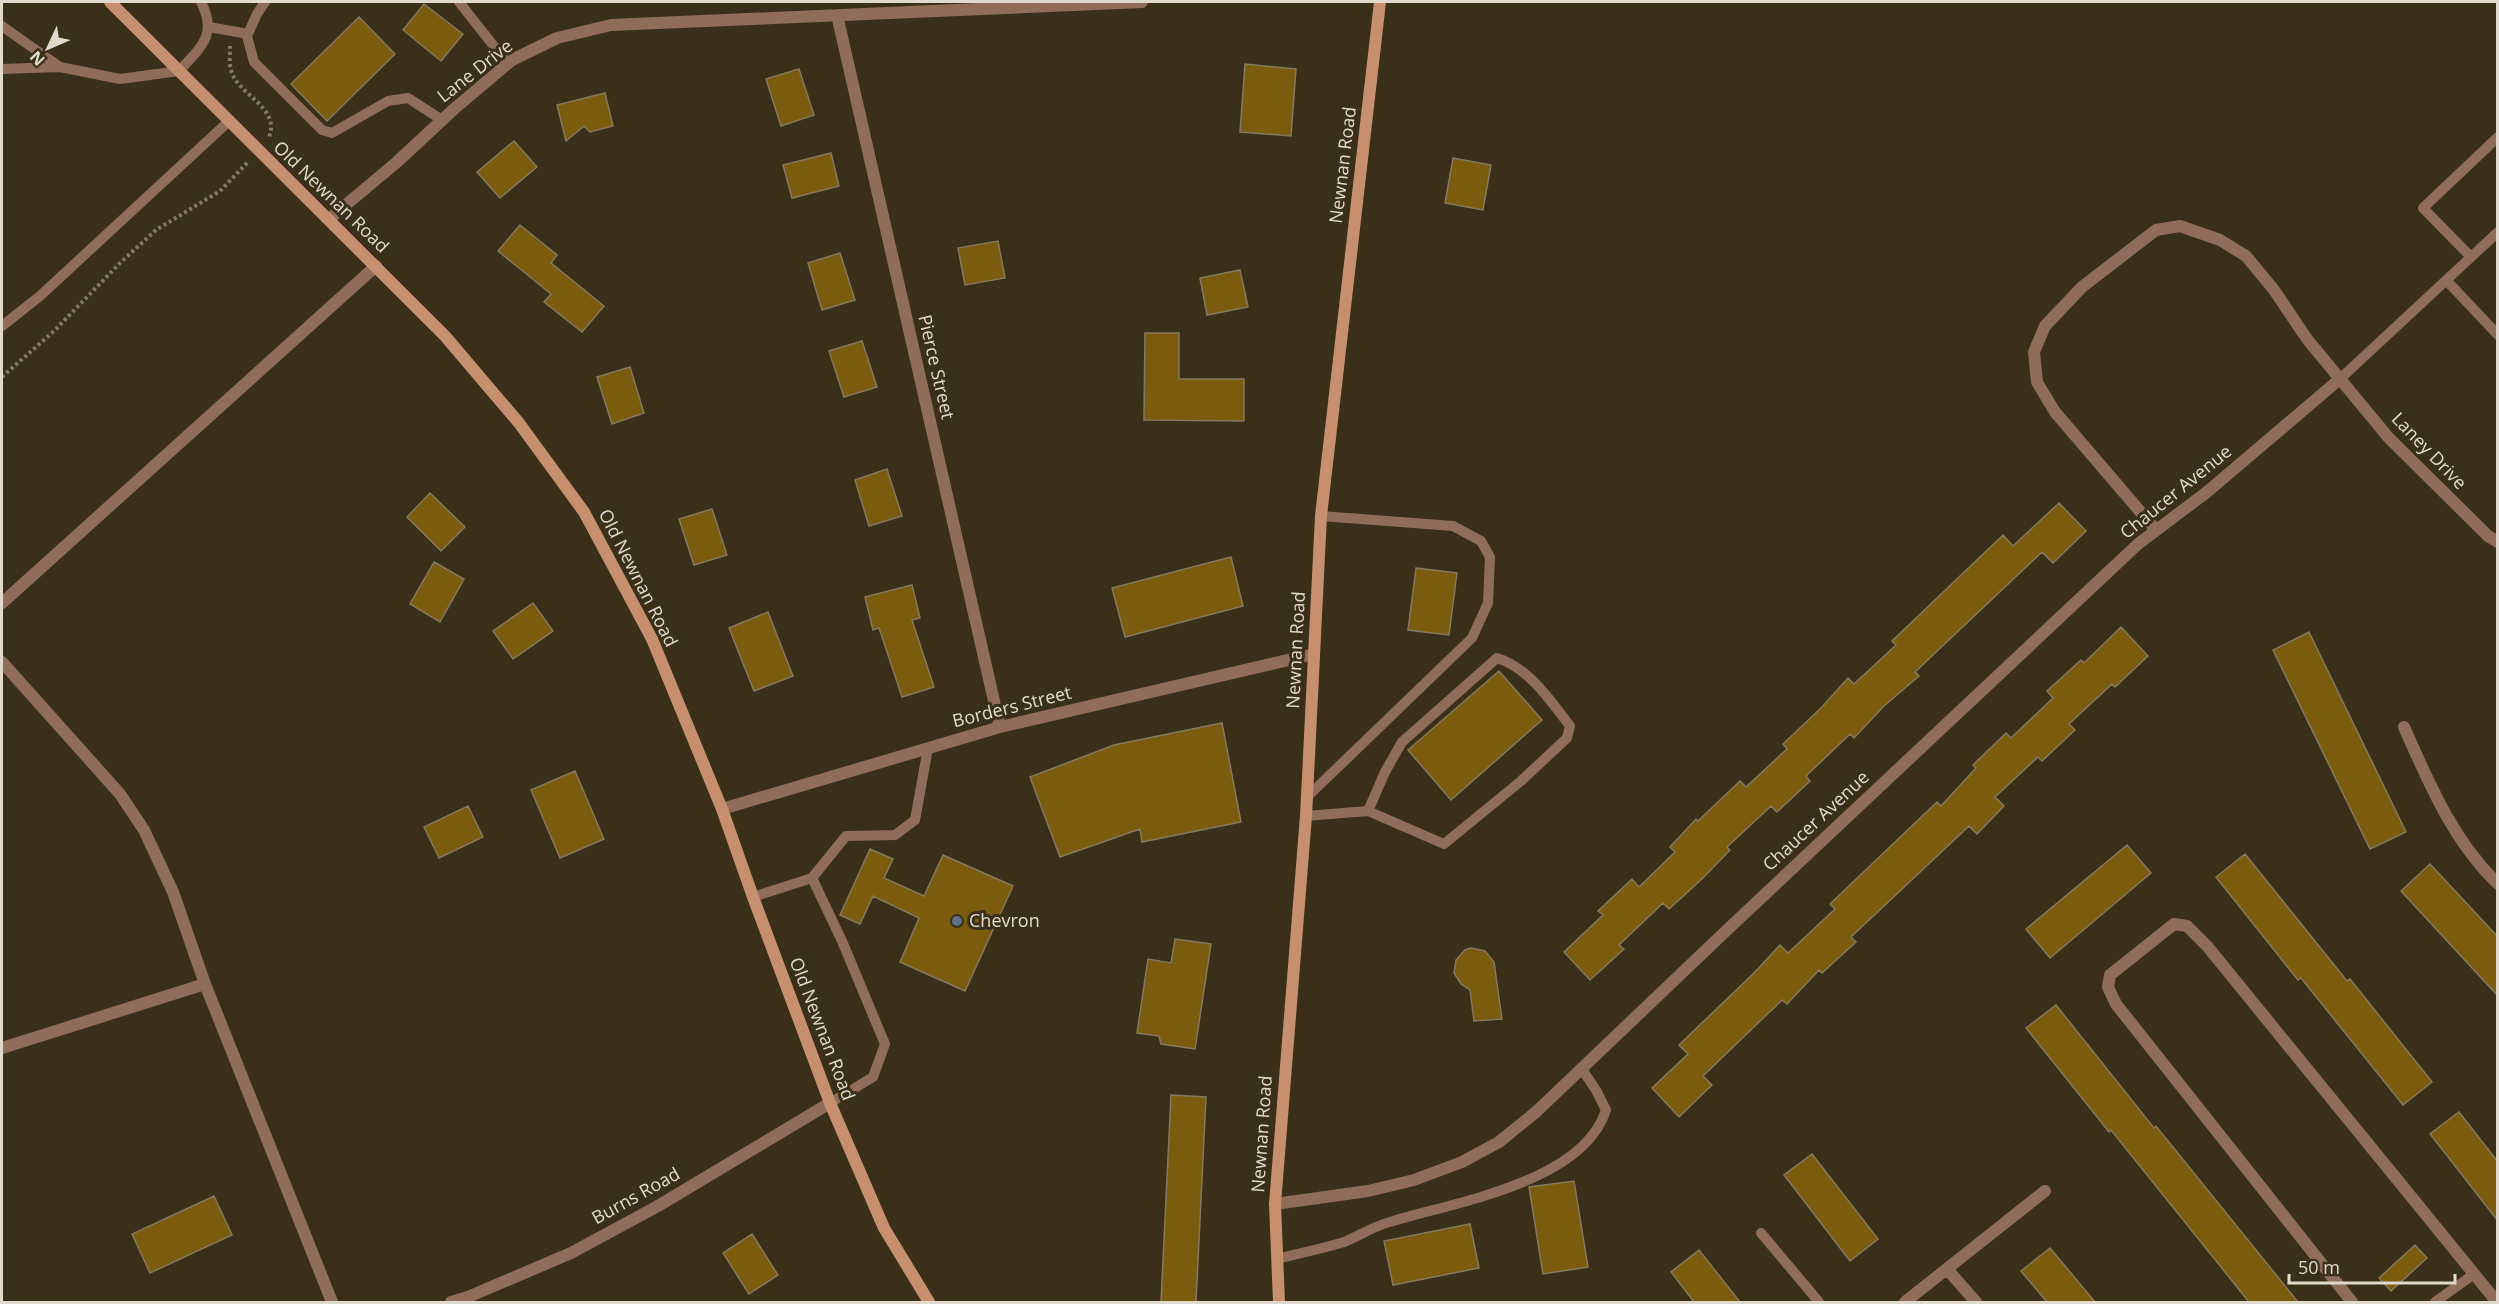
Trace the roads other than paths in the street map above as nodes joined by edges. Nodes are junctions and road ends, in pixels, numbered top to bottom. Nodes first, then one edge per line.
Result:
1 (110, 2) edge
2 (201, 2) edge
3 (265, 2) edge
4 (459, 2) edge
5 (1142, 2) edge
6 (1380, 2) edge
7 (1069, 3) edge
8 (958, 6) edge
9 (837, 15) junction
10 (2, 26) edge
11 (209, 27) junction
12 (248, 34) junction
13 (508, 64) junction
14 (60, 67) junction
15 (2, 69) edge
16 (179, 71) junction
17 (442, 120) junction
18 (228, 122) junction
19 (2498, 137) edge
20 (329, 219) junction
21 (2498, 232) edge
22 (2471, 257) junction
23 (376, 266) junction
24 (2447, 281) junction
25 (2, 326) edge
26 (2498, 335) edge
27 (2341, 378) junction
28 (1321, 516) junction
29 (2156, 531) junction
30 (2498, 542) edge
31 (2, 603) edge
32 (1314, 654) junction
33 (2, 662) edge
34 (1000, 727) junction
35 (2404, 727) dead end
36 (928, 748) junction
37 (1307, 797) junction
38 (722, 809) junction
39 (1368, 811) junction
40 (1306, 816) junction
41 (812, 878) junction
42 (2498, 884) edge
43 (753, 897) junction
44 (205, 984) junction
45 (2, 1048) edge
46 (1581, 1068) junction
47 (830, 1103) junction
48 (2045, 1191) dead end
49 (1275, 1204) junction
50 (1761, 1233) dead end
51 (1277, 1259) junction
52 (1947, 1269) junction
53 (2474, 1274) junction
54 (332, 1302) edge
55 (451, 1302) edge
56 (929, 1302) edge
57 (1279, 1302) edge
58 (1819, 1302) edge
59 (1905, 1302) edge
60 (1976, 1302) edge
61 (2352, 1302) edge
62 (2435, 1302) edge
63 (2497, 1302) edge

1 - 16 street, Old Newnan Road
2 - 11 lane
3 - 12 lane
4 - 13 lane
5 - 7 street, Lane Drive
6 - 28 street, Newnan Road
7 - 8 street, Lane Drive
8 - 9 street, Lane Drive
9 - 13 street, Lane Drive
9 - 34 street, Pierce Street
10 - 14 lane
11 - 12 lane
11 - 16 lane
12 - 17 lane
13 - 17 street, Lane Drive
14 - 15 lane
14 - 16 lane
16 - 18 street, Old Newnan Road
17 - 20 street, Lane Drive
18 - 20 street, Old Newnan Road
18 - 25 lane
19 - 22 lane
20 - 23 street, Old Newnan Road
21 - 22 lane
22 - 24 lane
23 - 31 street
23 - 38 street, Old Newnan Road
24 - 26 lane
24 - 27 lane
27 - 29 street, Chaucer Avenue
27 - 29 street, Laney Drive
27 - 30 street, Laney Drive
28 - 32 street, Newnan Road
28 - 37 lane
29 - 46 street, Chaucer Avenue
32 - 34 street, Borders Street
32 - 37 street, Newnan Road
33 - 44 street
34 - 36 street, Borders Street
35 - 42 street
36 - 38 street, Borders Street
36 - 41 lane
37 - 40 street, Newnan Road
38 - 43 street, Old Newnan Road
39 - 39 lane
39 - 40 lane
40 - 49 street, Newnan Road
41 - 43 lane
41 - 47 lane
43 - 47 street, Old Newnan Road
44 - 45 street
44 - 54 street
46 - 49 street, Chaucer Avenue
46 - 51 lane
47 - 55 street, Burns Road
47 - 56 street, Old Newnan Road
48 - 52 street
49 - 51 street, Newnan Road
50 - 58 lane
51 - 57 street, Newnan Road
52 - 59 street
52 - 60 street
53 - 61 street
53 - 62 lane
53 - 63 street

